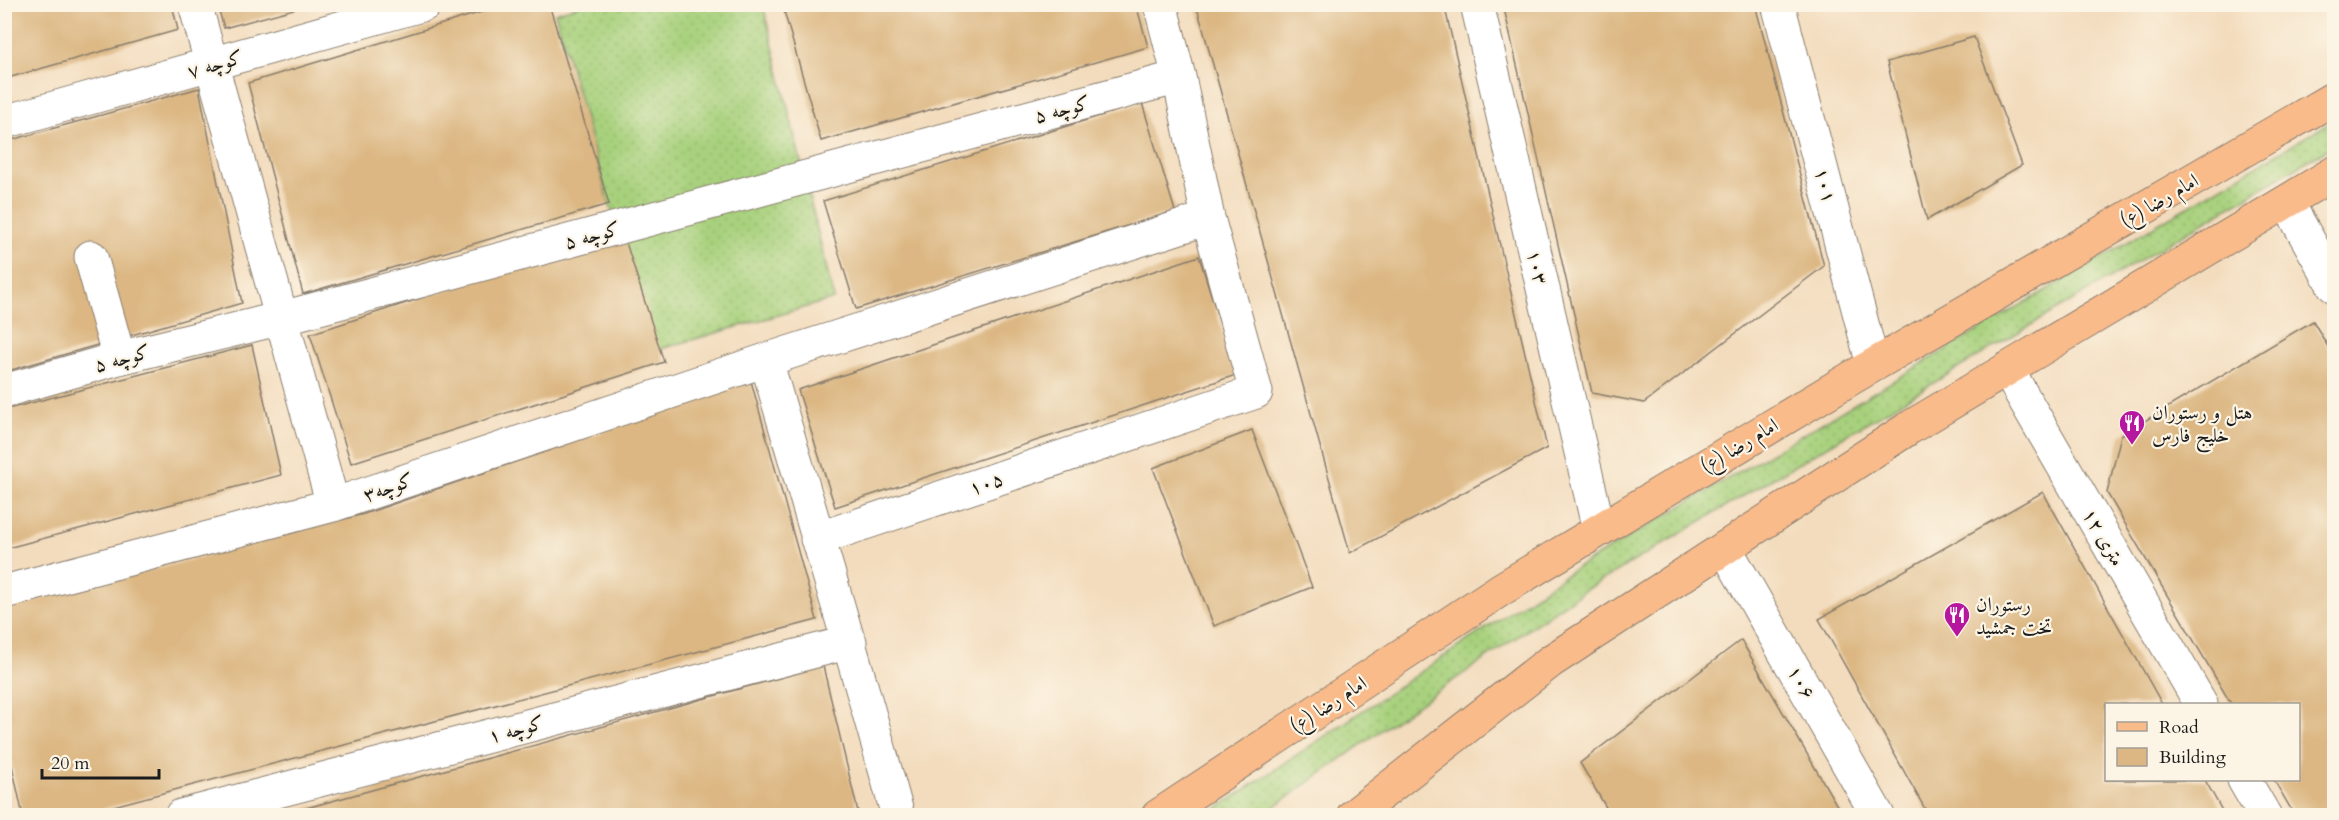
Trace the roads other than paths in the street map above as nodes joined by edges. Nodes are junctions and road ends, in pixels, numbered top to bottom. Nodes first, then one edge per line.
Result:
1 (195, 4) edge
2 (425, 4) edge
3 (1160, 4) edge
4 (1478, 4) edge
5 (1778, 4) edge
6 (212, 66) junction
7 (1179, 77) junction
8 (2334, 98) edge
9 (4, 122) edge
10 (2334, 173) edge
11 (2287, 202) junction
12 (1208, 218) junction
13 (91, 257) dead end
14 (2334, 286) edge
15 (282, 318) junction
16 (119, 358) junction
17 (766, 360) junction
18 (1874, 365) junction
19 (2007, 369) junction
20 (4, 391) edge
21 (333, 506) junction
22 (1599, 530) junction
23 (817, 539) junction
24 (1725, 548) junction
25 (4, 592) edge
26 (850, 642) junction
27 (2200, 703) edge
28 (2245, 781) edge
29 (181, 816) edge
30 (898, 816) edge
31 (1158, 816) edge
32 (1353, 816) edge
33 (1878, 816) edge
34 (2265, 816) edge

1 - 6 street
2 - 6 street, کوچه ۷
3 - 7 street, ۱۰۵
4 - 22 street, ۱۰۳
5 - 18 street, ۱۰۱
6 - 9 street, کوچه ۷
6 - 15 street
7 - 12 street, ۱۰۵
7 - 15 street, کوچه ۵
8 - 18 main road, امام رضا (ع)
10 - 11 main road
11 - 14 street
11 - 19 main road
12 - 17 street
12 - 23 street, ۱۰۵
13 - 16 street
15 - 16 street, کوچه ۵
15 - 21 street
16 - 20 street, کوچه ۵
17 - 21 street, کوچه۳
17 - 23 street
18 - 22 main road, امام رضا (ع)
19 - 24 main road
19 - 27 street, ۱۲ متری
21 - 25 street, کوچه۳
22 - 31 main road, امام رضا (ع)
23 - 26 street
24 - 32 main road
24 - 33 street, ۱۰۶
26 - 29 street, کوچه ۱
26 - 30 street
28 - 34 street

